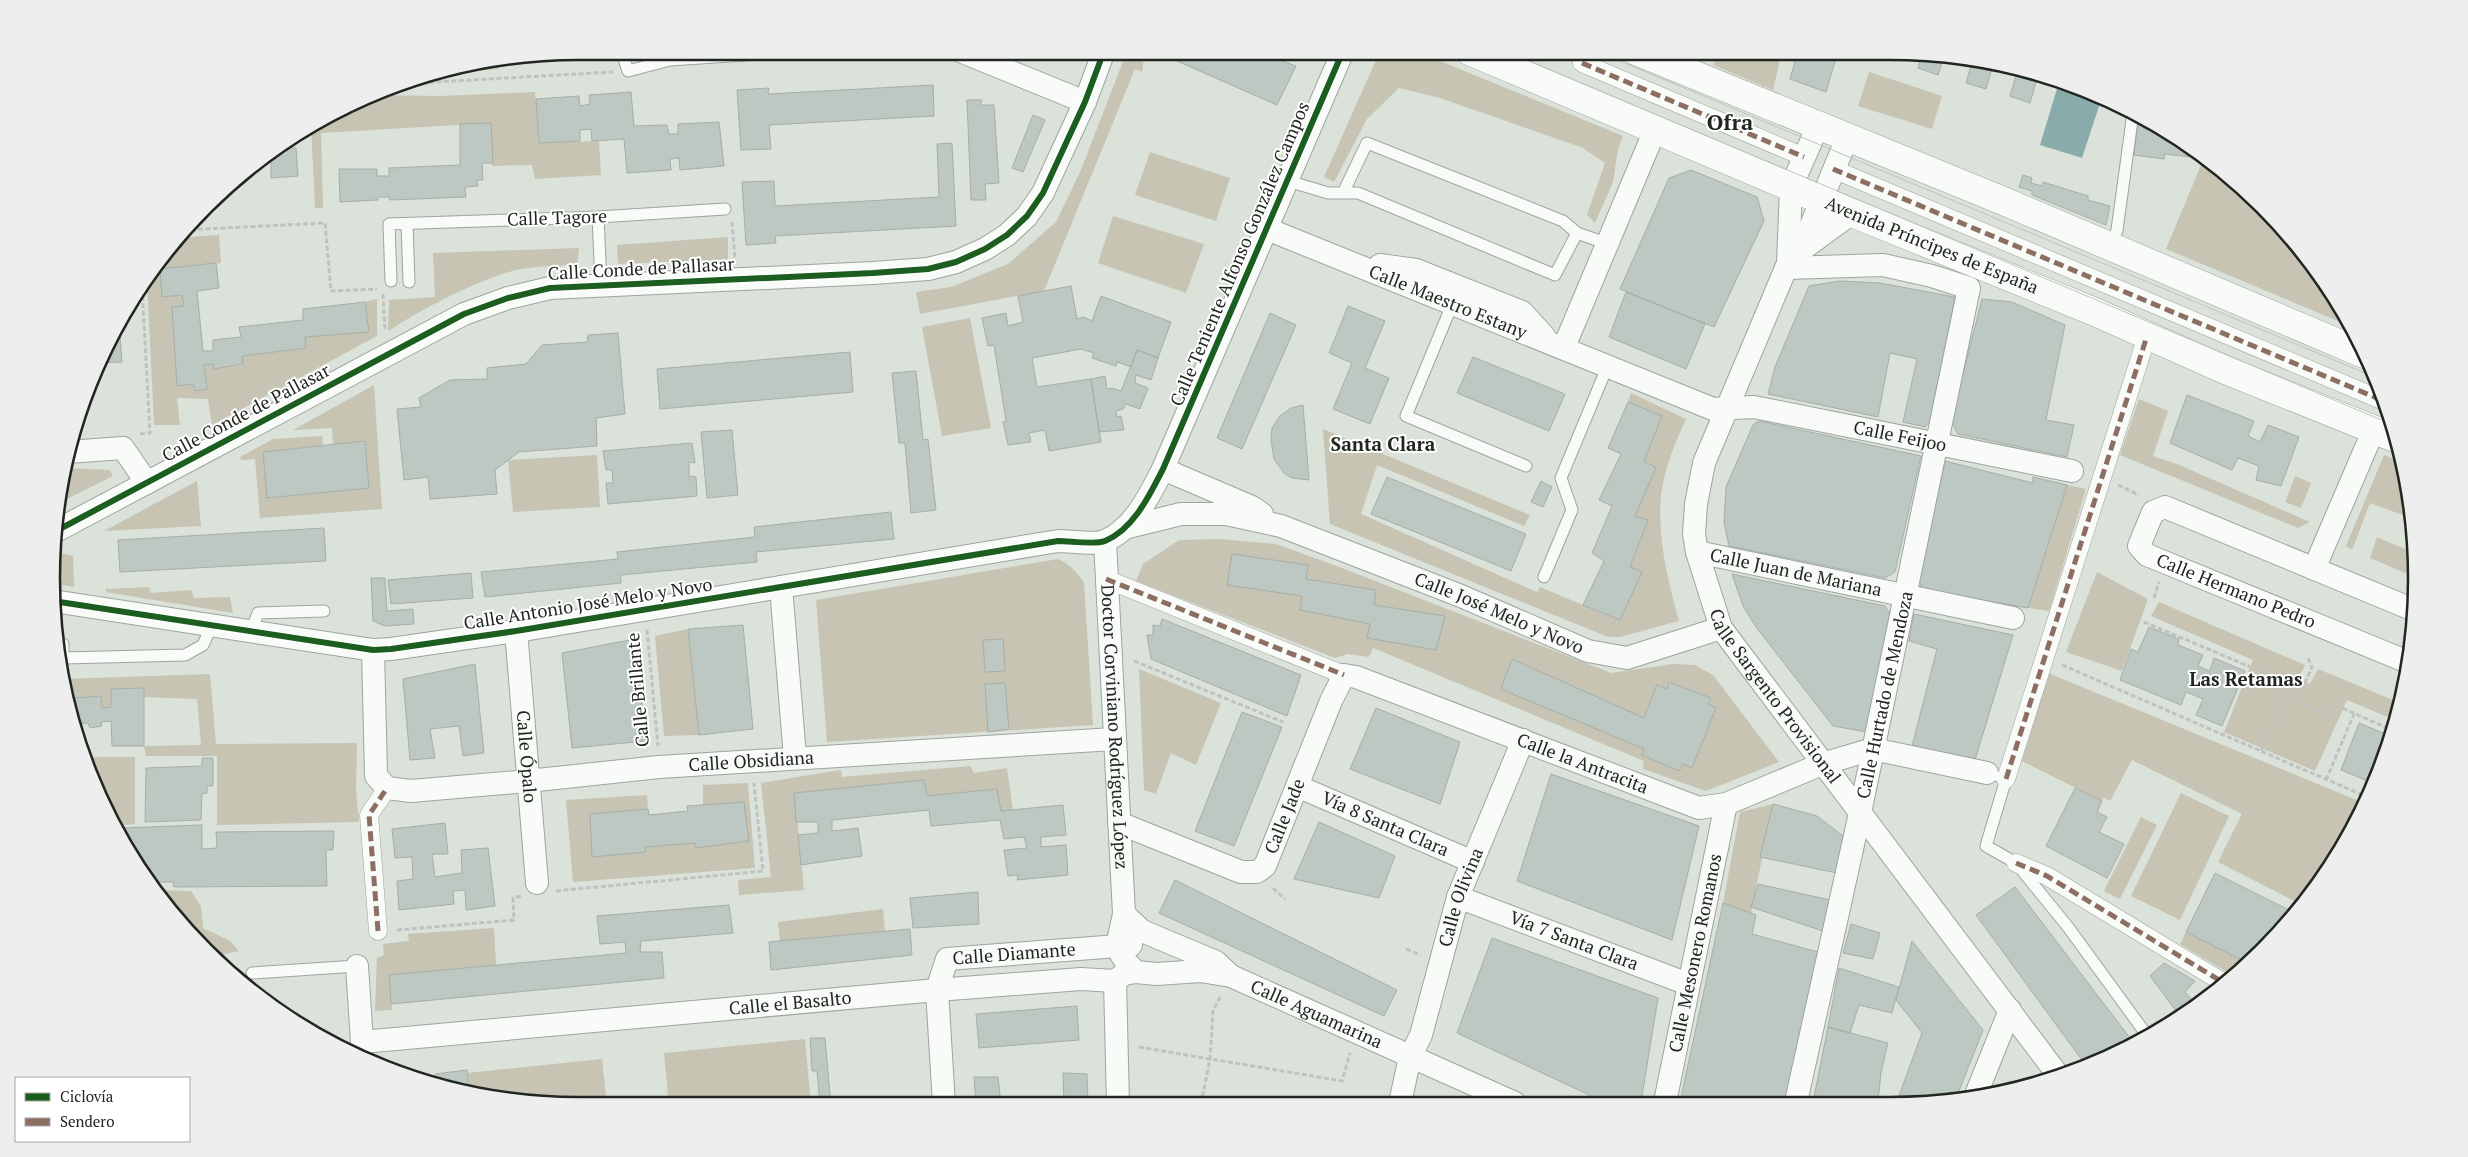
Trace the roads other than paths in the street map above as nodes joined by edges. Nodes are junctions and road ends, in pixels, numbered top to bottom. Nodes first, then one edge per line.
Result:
1 (624, 60) edge
2 (654, 60) edge
3 (982, 60) edge
4 (1097, 60) edge
5 (1339, 60) edge
6 (1490, 60) edge
7 (1658, 60) edge
8 (1582, 63) dead end
9 (1085, 102) junction
10 (2131, 120) edge
11 (1818, 126) junction
12 (1655, 130) junction
13 (1847, 138) junction
14 (1804, 156) junction
15 (1833, 169) junction
16 (1288, 181) junction
17 (1790, 188) junction
18 (1344, 192) junction
19 (1820, 200) junction
20 (725, 209) road end
21 (1852, 213) junction
22 (598, 217) junction
23 (407, 224) junction
24 (1267, 229) junction
25 (1577, 233) junction
26 (1608, 244) junction
27 (2111, 247) junction
28 (1791, 261) junction
29 (391, 282) dead end
30 (409, 282) dead end
31 (601, 284) junction
32 (1456, 295) junction
33 (2147, 336) junction
34 (1557, 344) junction
35 (2356, 350) edge
36 (1608, 365) junction
37 (2375, 397) edge
38 (1729, 408) junction
39 (2385, 433) edge
40 (1937, 444) junction
41 (76, 451) edge
42 (1526, 466) dead end
43 (1163, 469) junction
44 (2072, 470) dead end
45 (147, 483) junction
46 (1281, 526) junction
47 (63, 528) edge
48 (1124, 528) junction
49 (1058, 541) junction
50 (1104, 542) junction
51 (1697, 552) junction
52 (2314, 569) junction
53 (1106, 577) junction
54 (1544, 578) dead end
55 (781, 587) junction
56 (1906, 596) junction
57 (61, 602) edge
58 (2407, 607) edge
59 (324, 611) dead end
60 (2014, 618) dead end
61 (212, 625) junction
62 (1720, 628) junction
63 (251, 631) junction
64 (516, 631) junction
65 (373, 650) junction
66 (66, 658) edge
67 (2402, 659) edge
68 (1344, 675) junction
69 (1114, 739) junction
70 (1523, 740) junction
71 (1873, 749) junction
72 (795, 757) junction
73 (1822, 764) junction
74 (1996, 776) junction
75 (528, 781) junction
76 (1297, 786) junction
77 (387, 788) junction
78 (1726, 804) junction
79 (1860, 813) junction
80 (1119, 823) junction
81 (1473, 862) junction
82 (2016, 863) junction
83 (538, 888) road end
84 (1458, 897) junction
85 (1124, 914) junction
86 (378, 931) road end
87 (1167, 940) junction
88 (1118, 947) junction
89 (357, 966) joint
90 (252, 973) dead end
91 (1136, 976) junction
92 (1230, 976) junction
93 (2218, 979) edge
94 (1688, 984) junction
95 (937, 990) junction
96 (2010, 1010) junction
97 (2144, 1031) edge
98 (361, 1049) edge
99 (1410, 1057) junction
100 (2054, 1070) edge
101 (1977, 1089) edge
102 (944, 1097) edge
103 (1118, 1097) edge
104 (1401, 1097) edge
105 (1501, 1097) edge
106 (1666, 1097) edge
107 (1797, 1097) edge

1 - 2 lane
3 - 9 street
4 - 9 street, Calle Conde de Pallasar
5 - 16 street, Calle Teniente Alfonso González Campos
6 - 12 main road, Avenida Príncipes de España
7 - 11 main road
8 - 14 street
9 - 31 street, Calle Conde de Pallasar
10 - 27 lane
11 - 13 main road
11 - 14 street, Calle Sargento Provisional
12 - 17 main road, Avenida Príncipes de España
12 - 26 street
13 - 15 street, Calle Sargento Provisional
13 - 27 main road
14 - 17 street, Calle Sargento Provisional
15 - 19 street, Calle Sargento Provisional
15 - 37 street, Avenida Príncipes de España
16 - 18 lane
16 - 24 street, Calle Teniente Alfonso González Campos
17 - 19 main road, Avenida Príncipes de España
17 - 28 street, Calle Sargento Provisional
18 - 25 lane
18 - 25 lane
19 - 21 main road, Avenida Príncipes de España
19 - 28 street, Calle Sargento Provisional
20 - 22 lane, Calle Tagore
21 - 28 street
21 - 33 main road, Avenida Príncipes de España
22 - 23 lane, Calle Tagore
22 - 31 lane
23 - 29 lane, Calle Tagore
23 - 30 lane
24 - 32 street, Calle Maestro Estany
24 - 43 street, Calle Teniente Alfonso González Campos
25 - 26 lane
26 - 34 street
27 - 35 main road
28 - 38 street, Calle Sargento Provisional
28 - 40 street, Calle Hurtado de Mendoza
31 - 45 street, Calle Conde de Pallasar
32 - 34 street, Calle Maestro Estany
32 - 42 lane
33 - 39 main road, Avenida Príncipes de España
33 - 74 street
34 - 36 street, Calle Maestro Estany
36 - 38 street, Calle Maestro Estany
36 - 54 lane
38 - 40 street, Calle Feijoo
38 - 51 street, Calle Sargento Provisional
39 - 52 street
40 - 44 street, Calle Feijoo
40 - 56 street, Calle Hurtado de Mendoza
41 - 45 street
43 - 46 street
43 - 48 street, Calle Teniente Alfonso González Campos
45 - 47 street, Calle Conde de Pallasar
46 - 48 street
46 - 62 street, Calle José Melo y Novo
48 - 50 street
49 - 50 street, Calle Antonio José Melo y Novo
49 - 53 street
49 - 55 street, Calle Antonio José Melo y Novo
50 - 53 street, Doctor Corviniano Rodríguez López
51 - 56 street, Calle Juan de Mariana
51 - 62 street, Calle Sargento Provisional
52 - 58 street, Calle Hermano Pedro
52 - 67 street, Calle Hermano Pedro
53 - 68 street
53 - 69 street, Doctor Corviniano Rodríguez López
55 - 64 street, Calle Antonio José Melo y Novo
55 - 72 street
56 - 60 street, Calle Juan de Mariana
56 - 71 street, Calle Hurtado de Mendoza
57 - 61 street, Calle Antonio José Melo y Novo
59 - 63 lane
61 - 63 street, Calle Antonio José Melo y Novo
61 - 66 lane
62 - 73 street, Calle Sargento Provisional
63 - 65 street, Calle Antonio José Melo y Novo
64 - 65 street, Calle Antonio José Melo y Novo
64 - 75 street, Calle Ópalo
65 - 77 street
68 - 70 street, Calle la Antracita
68 - 76 street, Calle Jade
69 - 72 street, Calle Obsidiana
69 - 80 street, Doctor Corviniano Rodríguez López
70 - 78 street, Calle la Antracita
70 - 81 street, Calle Olivina
71 - 73 street, Calle la Antracita
71 - 74 street
71 - 79 street, Calle Hurtado de Mendoza
72 - 75 street, Calle Obsidiana
73 - 78 street, Calle la Antracita
73 - 79 street, Calle Sargento Provisional
74 - 82 lane
75 - 77 street, Calle Obsidiana
75 - 83 street, Calle Ópalo
76 - 80 street, Calle Jade
76 - 81 street, Vía 8 Santa Clara
77 - 86 street
78 - 94 street, Calle Mesonero Romanos
79 - 96 street, Calle Sargento Provisional
79 - 107 street, Calle Hurtado de Mendoza
80 - 85 street, Doctor Corviniano Rodríguez López
81 - 84 street, Calle Olivina
82 - 93 street
82 - 97 lane
84 - 94 street, Vía 7 Santa Clara
84 - 99 street, Calle Olivina
85 - 87 street, Calle Aguamarina
85 - 88 street, Doctor Corviniano Rodríguez López
87 - 88 street, Calle Diamante
87 - 91 street
87 - 92 street, Calle Aguamarina
88 - 91 street
88 - 95 street, Calle Diamante
89 - 90 lane
89 - 98 street
91 - 92 street, Calle el Basalto
91 - 95 street, Calle el Basalto
91 - 103 street
92 - 99 street, Calle Aguamarina
94 - 106 street, Calle Mesonero Romanos
95 - 98 street, Calle el Basalto
95 - 102 street, Calle Diamante
96 - 100 street, Calle Sargento Provisional
96 - 101 street
99 - 104 street, Calle Olivina
99 - 105 street, Calle Aguamarina

